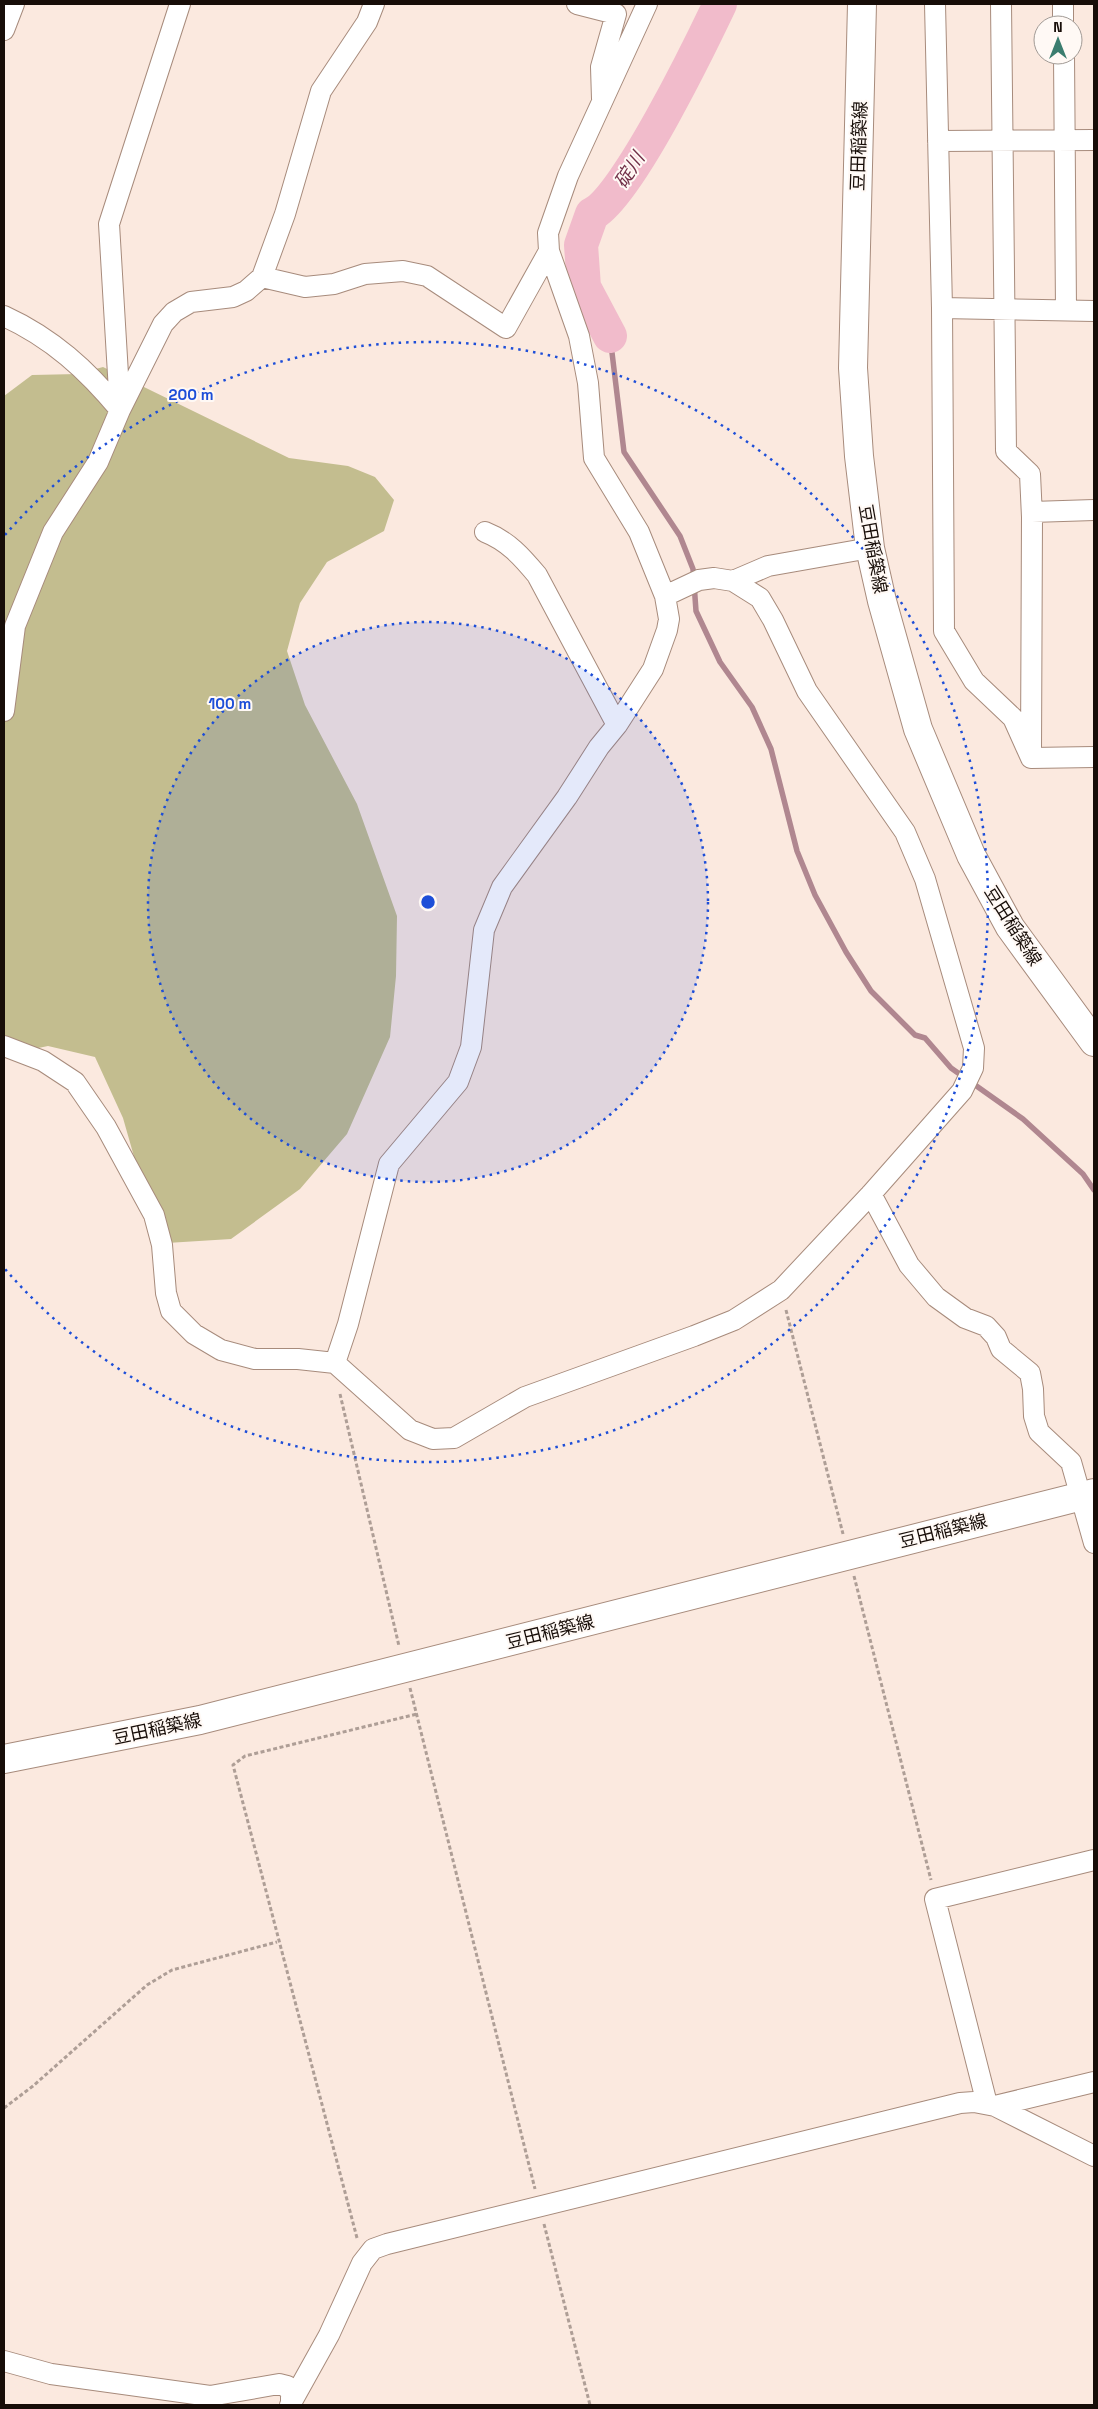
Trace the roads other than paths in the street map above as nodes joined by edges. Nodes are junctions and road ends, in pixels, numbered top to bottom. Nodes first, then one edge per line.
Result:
1 (14, 4) edge
2 (180, 4) edge
3 (374, 4) edge
4 (577, 4) edge
5 (647, 4) edge
6 (862, 4) edge
7 (935, 4) edge
8 (1001, 4) edge
9 (4, 30) edge
10 (1064, 65) edge
11 (602, 103) junction
12 (1002, 140) junction
13 (1065, 140) junction
14 (1094, 140) edge
15 (938, 141) junction
16 (549, 251) junction
17 (262, 277) junction
18 (942, 308) junction
19 (1004, 308) junction
20 (1066, 310) junction
21 (1094, 311) edge
22 (4, 316) edge
23 (120, 410) junction
24 (1094, 510) edge
25 (1032, 512) junction
26 (485, 532) dead end
27 (870, 548) junction
28 (733, 581) junction
29 (665, 596) junction
30 (4, 711) edge
31 (617, 725) junction
32 (1094, 757) edge
33 (1031, 758) junction
34 (1094, 1042) edge
35 (4, 1046) edge
36 (872, 1194) junction
37 (335, 1363) junction
38 (1088, 1494) edge
39 (1094, 1543) edge
40 (4, 1759) edge
41 (1094, 1860) edge
42 (1094, 2082) edge
43 (991, 2105) junction
44 (1094, 2156) edge
45 (4, 2361) edge
46 (291, 2404) edge

1 - 9 street
2 - 23 street
3 - 17 street
4 - 11 street
5 - 11 street
6 - 27 main road, 豆田稲築線
7 - 15 street
8 - 12 street
10 - 13 street
11 - 16 street
12 - 13 street
12 - 15 street
12 - 19 street
13 - 14 street
13 - 20 street
15 - 18 street
16 - 17 street
16 - 29 street
17 - 23 street
18 - 19 street
18 - 33 street
19 - 20 street
19 - 25 street
20 - 21 street
22 - 23 street
23 - 30 street
24 - 25 street
25 - 33 street
26 - 31 street
27 - 28 street
27 - 34 main road, 豆田稲築線
28 - 29 street
28 - 36 street
29 - 31 street
31 - 37 street
32 - 33 street
35 - 37 street
36 - 37 street
36 - 38 street
38 - 39 street
38 - 40 main road, 豆田稲築線
41 - 43 street
42 - 43 street
43 - 44 street
43 - 46 street
45 - 46 street

